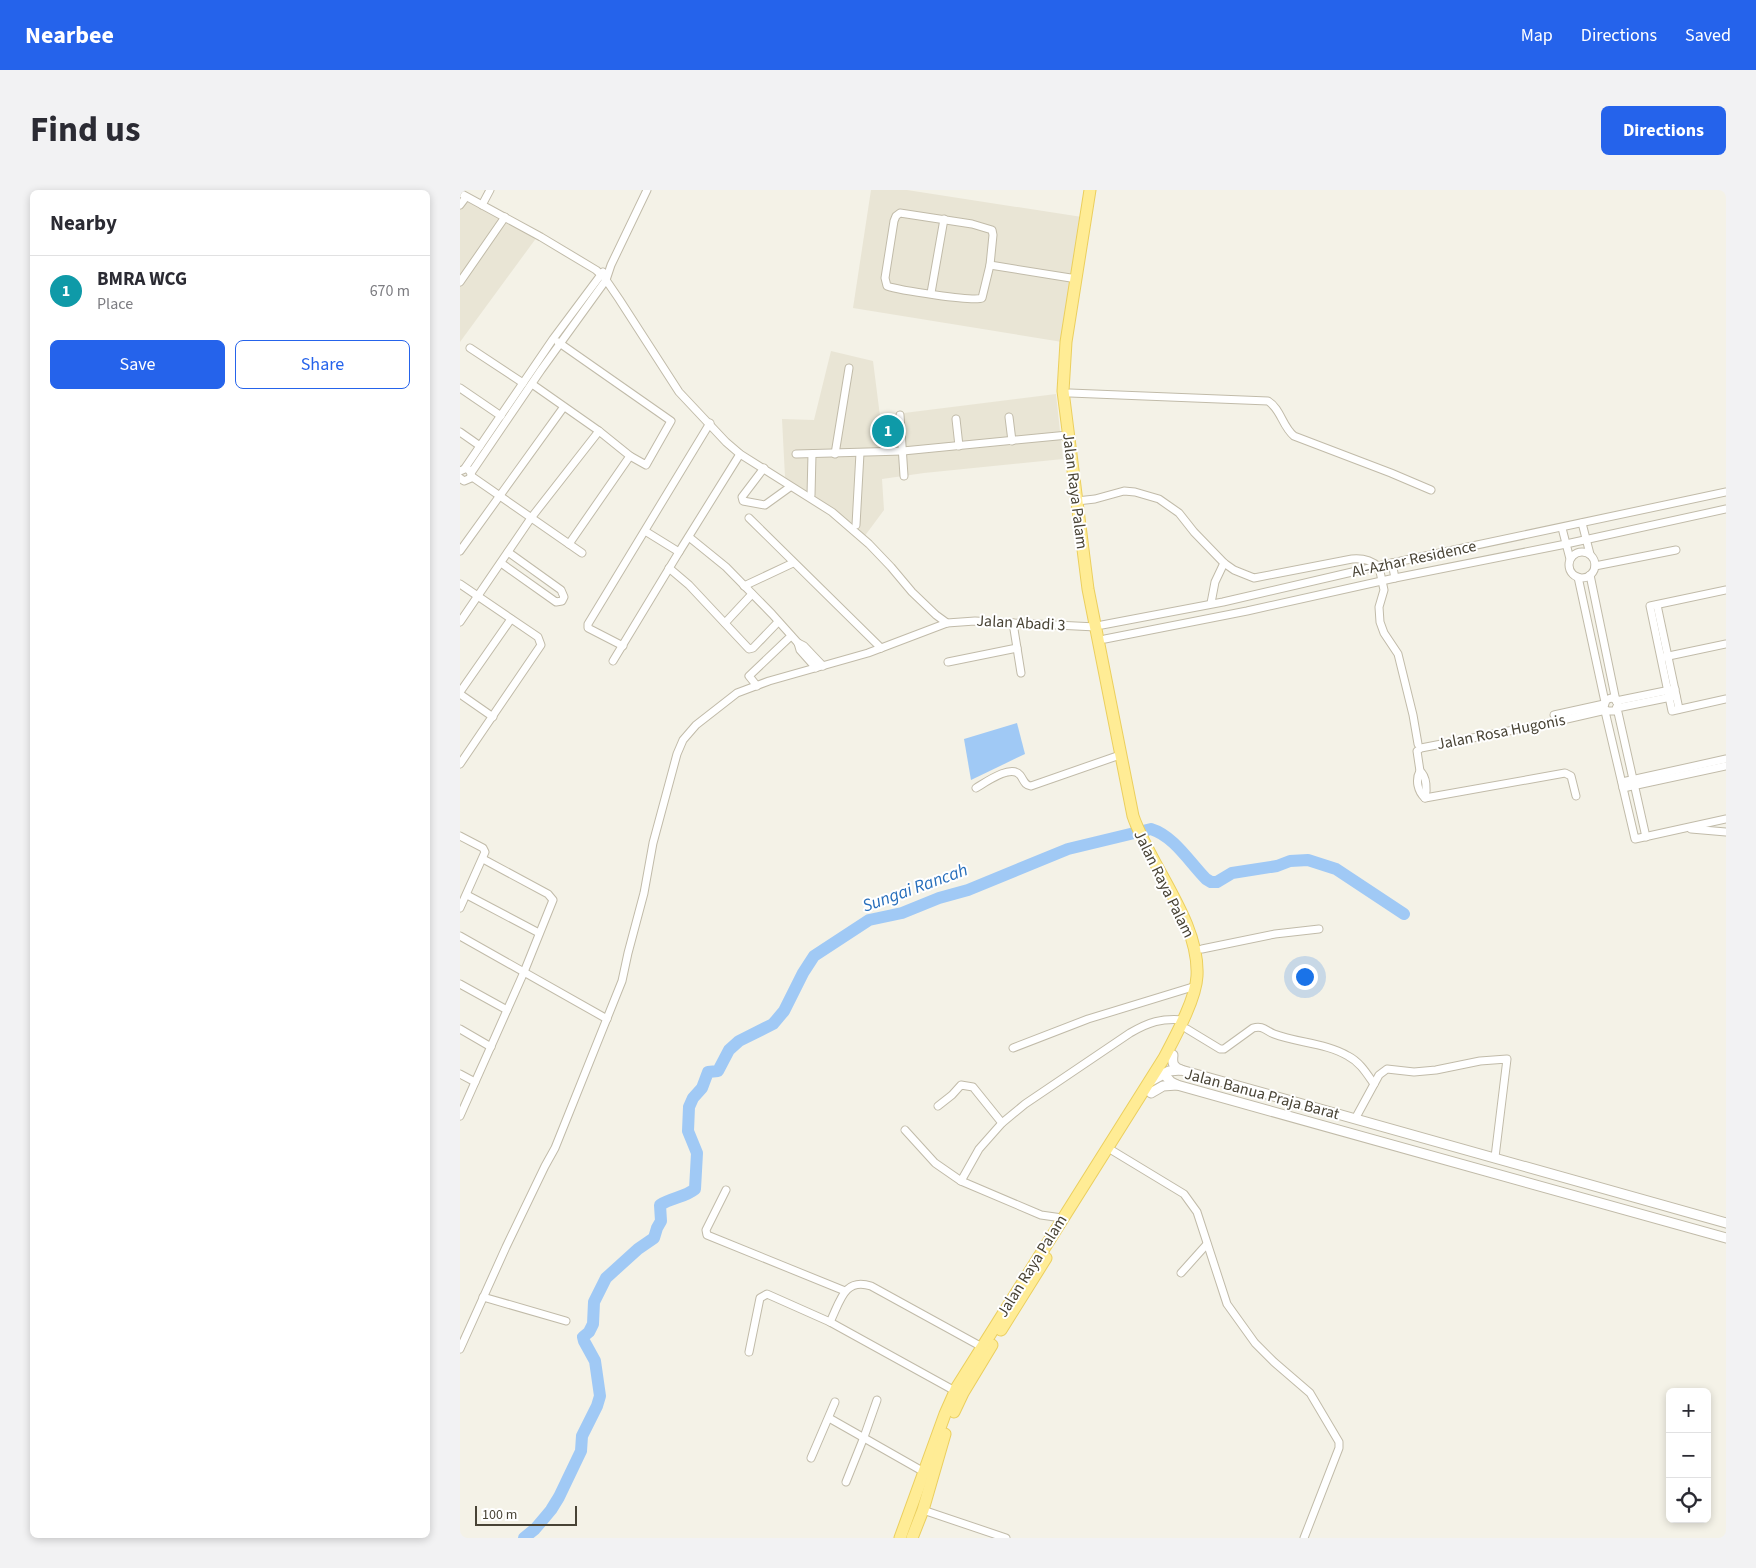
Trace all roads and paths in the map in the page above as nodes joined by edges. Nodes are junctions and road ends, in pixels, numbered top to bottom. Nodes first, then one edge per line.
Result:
1 (490, 190) edge
2 (647, 190) edge
3 (1090, 190) edge
4 (1098, 190) edge
5 (463, 195) edge
6 (460, 205) edge
7 (482, 205) junction
8 (505, 217) junction
9 (944, 220) junction
10 (990, 265) junction
11 (603, 277) junction
12 (1076, 279) junction
13 (460, 282) edge
14 (931, 293) junction
15 (556, 342) junction
16 (470, 348) dead end
17 (849, 368) dead end
18 (523, 383) junction
19 (532, 384) junction
20 (460, 388) edge
21 (1070, 393) junction
22 (563, 408) junction
23 (900, 415) dead end
24 (501, 416) junction
25 (1009, 417) dead end
26 (956, 419) dead end
27 (710, 423) junction
28 (493, 428) junction
29 (599, 431) junction
30 (460, 432) edge
31 (499, 433) junction
32 (1068, 435) junction
33 (1012, 441) junction
34 (480, 446) junction
35 (959, 446) junction
36 (903, 451) junction
37 (860, 453) junction
38 (740, 454) junction
39 (796, 454) dead end
40 (812, 454) junction
41 (835, 454) junction
42 (630, 456) junction
43 (764, 468) junction
44 (462, 470) edge
45 (471, 475) junction
46 (904, 476) dead end
47 (460, 478) edge
48 (790, 487) junction
49 (1431, 490) dead end
50 (1726, 492) edge
51 (811, 496) dead end
52 (500, 497) junction
53 (1080, 500) junction
54 (1726, 509) edge
55 (531, 518) junction
56 (748, 518) dead end
57 (1582, 523) junction
58 (856, 525) dead end
59 (1562, 528) junction
60 (645, 531) junction
61 (689, 537) junction
62 (1586, 539) junction
63 (569, 544) junction
64 (1566, 544) junction
65 (1676, 550) dead end
66 (460, 551) edge
67 (508, 552) junction
68 (679, 552) junction
69 (582, 554) dead end
70 (1590, 554) junction
71 (1570, 559) junction
72 (501, 563) junction
73 (793, 563) junction
74 (1224, 563) junction
75 (1392, 563) junction
76 (524, 564) junction
77 (1378, 566) junction
78 (1595, 566) junction
79 (669, 568) junction
80 (517, 574) junction
81 (1590, 575) junction
82 (1578, 577) junction
83 (1395, 578) junction
84 (1382, 581) junction
85 (549, 582) junction
86 (460, 584) edge
87 (744, 586) junction
88 (1726, 590) edge
89 (542, 592) junction
90 (752, 594) junction
91 (1594, 596) junction
92 (478, 597) junction
93 (1583, 599) junction
94 (1211, 603) junction
95 (511, 619) junction
96 (460, 622) edge
97 (778, 622) junction
98 (724, 623) junction
99 (947, 623) junction
100 (1013, 623) junction
101 (1099, 626) junction
102 (791, 636) junction
103 (1105, 639) junction
104 (1726, 644) edge
105 (623, 646) junction
106 (881, 648) junction
107 (1017, 648) junction
108 (1664, 657) junction
109 (613, 661) dead end
110 (948, 662) dead end
111 (820, 667) junction
112 (1021, 673) dead end
113 (757, 686) junction
114 (1111, 692) junction
115 (1672, 693) junction
116 (460, 694) edge
117 (1726, 700) edge
118 (1617, 705) junction
119 (1605, 707) junction
120 (1554, 715) dead end
121 (493, 718) junction
122 (1418, 744) dead end
123 (1120, 756) junction
124 (1726, 759) edge
125 (460, 764) edge
126 (1726, 766) edge
127 (1633, 782) junction
128 (1623, 785) junction
129 (976, 788) dead end
130 (1576, 796) dead end
131 (1726, 819) edge
132 (1683, 828) junction
133 (1141, 831) junction
134 (1726, 832) edge
135 (460, 836) edge
136 (1646, 837) junction
137 (1146, 841) junction
138 (483, 859) junction
139 (466, 895) junction
140 (460, 908) edge
141 (1320, 929) dead end
142 (539, 934) junction
143 (460, 936) edge
144 (1202, 949) junction
145 (524, 972) junction
146 (460, 984) edge
147 (1196, 986) junction
148 (507, 1010) junction
149 (607, 1019) junction
150 (1185, 1024) junction
151 (460, 1029) edge
152 (491, 1047) junction
153 (1012, 1048) dead end
154 (1169, 1056) junction
155 (1181, 1070) junction
156 (460, 1074) edge
157 (1163, 1074) junction
158 (475, 1082) junction
159 (1374, 1084) junction
160 (1177, 1085) junction
161 (1150, 1088) junction
162 (938, 1106) dead end
163 (460, 1116) edge
164 (1355, 1119) junction
165 (1002, 1123) junction
166 (905, 1130) dead end
167 (1113, 1151) junction
168 (1495, 1157) junction
169 (961, 1181) junction
170 (726, 1190) dead end
171 (1062, 1218) junction
172 (1726, 1223) edge
173 (1726, 1238) edge
174 (1207, 1244) junction
175 (1181, 1273) dead end
176 (845, 1291) junction
177 (483, 1297) junction
178 (1010, 1310) junction
179 (566, 1321) dead end
180 (830, 1322) junction
181 (982, 1346) junction
182 (460, 1349) edge
183 (749, 1352) dead end
184 (955, 1391) junction
185 (877, 1400) dead end
186 (835, 1402) dead end
187 (829, 1418) junction
188 (864, 1437) junction
189 (811, 1458) dead end
190 (924, 1472) junction
191 (846, 1482) dead end
192 (923, 1510) junction
193 (900, 1538) edge
194 (912, 1538) edge
195 (1006, 1538) edge
196 (1304, 1538) edge

1 - 7 street
2 - 11 street
3 - 12 main road, Jalan Raya Palam
4 - 21 main road, Jalan Raya Palam
5 - 6 street
5 - 7 street
7 - 8 street
8 - 11 street
8 - 13 street
9 - 10 street
9 - 14 street
9 - 14 street
10 - 12 street
10 - 14 street
11 - 15 street
11 - 27 street
12 - 32 main road, Jalan Raya Palam
15 - 18 street
15 - 19 street
15 - 42 street
16 - 18 street
17 - 41 street
18 - 24 street
19 - 22 street
19 - 31 street
20 - 24 street
21 - 49 street
21 - 53 main road, Jalan Raya Palam
22 - 29 street
22 - 52 street
23 - 36 street
24 - 28 street
25 - 33 street
26 - 35 street
27 - 38 street
27 - 60 street
28 - 31 street
28 - 34 street
29 - 42 street
29 - 55 street
30 - 34 street
31 - 45 street
32 - 33 street
32 - 53 main road, Jalan Raya Palam
33 - 35 street
34 - 44 street
35 - 36 street
36 - 37 street
36 - 46 street
37 - 41 street
37 - 58 street
38 - 43 street
38 - 61 street
39 - 40 street
40 - 41 street
40 - 51 street
42 - 63 street
43 - 48 street
43 - 48 street
44 - 45 street
45 - 47 street
45 - 52 street
48 - 99 street
50 - 57 street, Al-Azhar Residence
52 - 55 street
52 - 66 street
53 - 74 street
53 - 101 main road, Jalan Raya Palam
54 - 62 street, Al-Azhar Residence
55 - 63 street
55 - 67 street
56 - 73 street
57 - 59 street, Al-Azhar Residence
57 - 62 street
59 - 64 street
59 - 75 street, Al-Azhar Residence
60 - 68 street
60 - 105 street
61 - 68 street
61 - 87 street
62 - 64 street, Al-Azhar Residence
62 - 70 street
63 - 69 street
64 - 71 street
64 - 83 street, Al-Azhar Residence
65 - 78 street
67 - 72 street
67 - 76 street
68 - 79 street
70 - 71 street
70 - 78 street
71 - 82 street
72 - 80 street
72 - 92 street
73 - 87 street
73 - 106 street
74 - 77 street
74 - 94 street
75 - 77 street, Al-Azhar Residence
75 - 83 street
76 - 80 street
76 - 85 street
77 - 84 street
77 - 94 street, Al-Azhar Residence
78 - 81 street
79 - 98 street
79 - 105 street
80 - 89 street
81 - 82 street
81 - 91 street
82 - 93 street
83 - 84 street, Al-Azhar Residence
84 - 103 street, Al-Azhar Residence
84 - 122 street
85 - 89 street
85 - 89 street
86 - 92 street
87 - 90 street
88 - 108 street
90 - 97 street
90 - 98 street
91 - 93 street
91 - 118 street
92 - 95 street
92 - 96 street
93 - 119 street
94 - 101 street, Al-Azhar Residence
95 - 116 street
95 - 121 street
97 - 98 street
97 - 102 street
99 - 100 street, Jalan Abadi 3
99 - 106 street, Jalan Abadi 3
100 - 101 street, Jalan Abadi 3
100 - 107 street
101 - 103 main road, Jalan Raya Palam
101 - 114 main road, Jalan Raya Palam
102 - 111 street
102 - 113 street
103 - 114 main road, Jalan Raya Palam
104 - 108 street
105 - 109 street
106 - 111 street, Jalan Abadi 3
107 - 110 street
107 - 112 street
108 - 115 street
111 - 113 street, Jalan Abadi 3
113 - 149 street, Jalan Abadi 3
114 - 123 main road, Jalan Raya Palam
114 - 133 main road, Jalan Raya Palam
115 - 117 street
115 - 118 street
116 - 121 street
118 - 119 street
118 - 119 street
118 - 127 street
119 - 120 street, Jalan Rosa Hugonis
119 - 128 street
119 - 130 street, Jalan Rosa Hugonis
121 - 125 street
123 - 129 street
123 - 133 main road, Jalan Raya Palam
124 - 127 street
126 - 127 street
127 - 128 street
127 - 136 street
128 - 136 street
131 - 132 street
132 - 134 street
132 - 136 street
133 - 137 main road, Jalan Raya Palam
135 - 138 street
137 - 144 main road, Jalan Raya Palam
137 - 147 main road, Jalan Raya Palam
138 - 139 street
138 - 142 street
139 - 140 street
139 - 142 street
141 - 144 street
142 - 145 street
143 - 145 street
144 - 150 main road, Jalan Raya Palam
145 - 148 street
145 - 149 street
146 - 148 street
147 - 150 main road, Jalan Raya Palam
147 - 153 street
148 - 152 street
149 - 177 street, Jalan Abadi 3
150 - 154 main road, Jalan Raya Palam
150 - 159 street
150 - 165 street
151 - 152 street
152 - 158 street
154 - 155 street
154 - 157 main road, Jalan Raya Palam
154 - 161 main road, Jalan Raya Palam
155 - 157 street, Jalan Banua Praja Barat
155 - 164 street, Jalan Banua Praja Barat
156 - 158 street
157 - 160 street, Jalan Banua Praja Barat
157 - 161 main road, Jalan Raya Palam
158 - 163 street
159 - 164 street
159 - 168 street
160 - 161 street
160 - 173 street, Jalan Banua Praja Barat
161 - 167 main road, Jalan Raya Palam
161 - 171 main road, Jalan Raya Palam
162 - 165 street
164 - 168 street, Jalan Banua Praja Barat
165 - 169 street
166 - 169 street
167 - 174 street
167 - 178 main road, Jalan Raya Palam
168 - 172 street, Jalan Banua Praja Barat
169 - 171 street
170 - 176 street
171 - 178 main road, Jalan Raya Palam
174 - 175 street
174 - 196 street
176 - 180 street
176 - 181 street
177 - 179 street
177 - 182 street, Jalan Abadi 3
178 - 181 main road, Jalan Raya Palam
178 - 192 main road, Jalan Raya Palam
180 - 183 street
180 - 184 street
181 - 184 main road, Jalan Raya Palam
184 - 190 main road, Jalan Raya Palam
185 - 188 street
186 - 187 street
187 - 188 street
187 - 189 street
188 - 190 street
188 - 191 street
190 - 193 main road, Jalan Raya Palam
192 - 194 main road, Jalan Raya Palam
192 - 195 street

